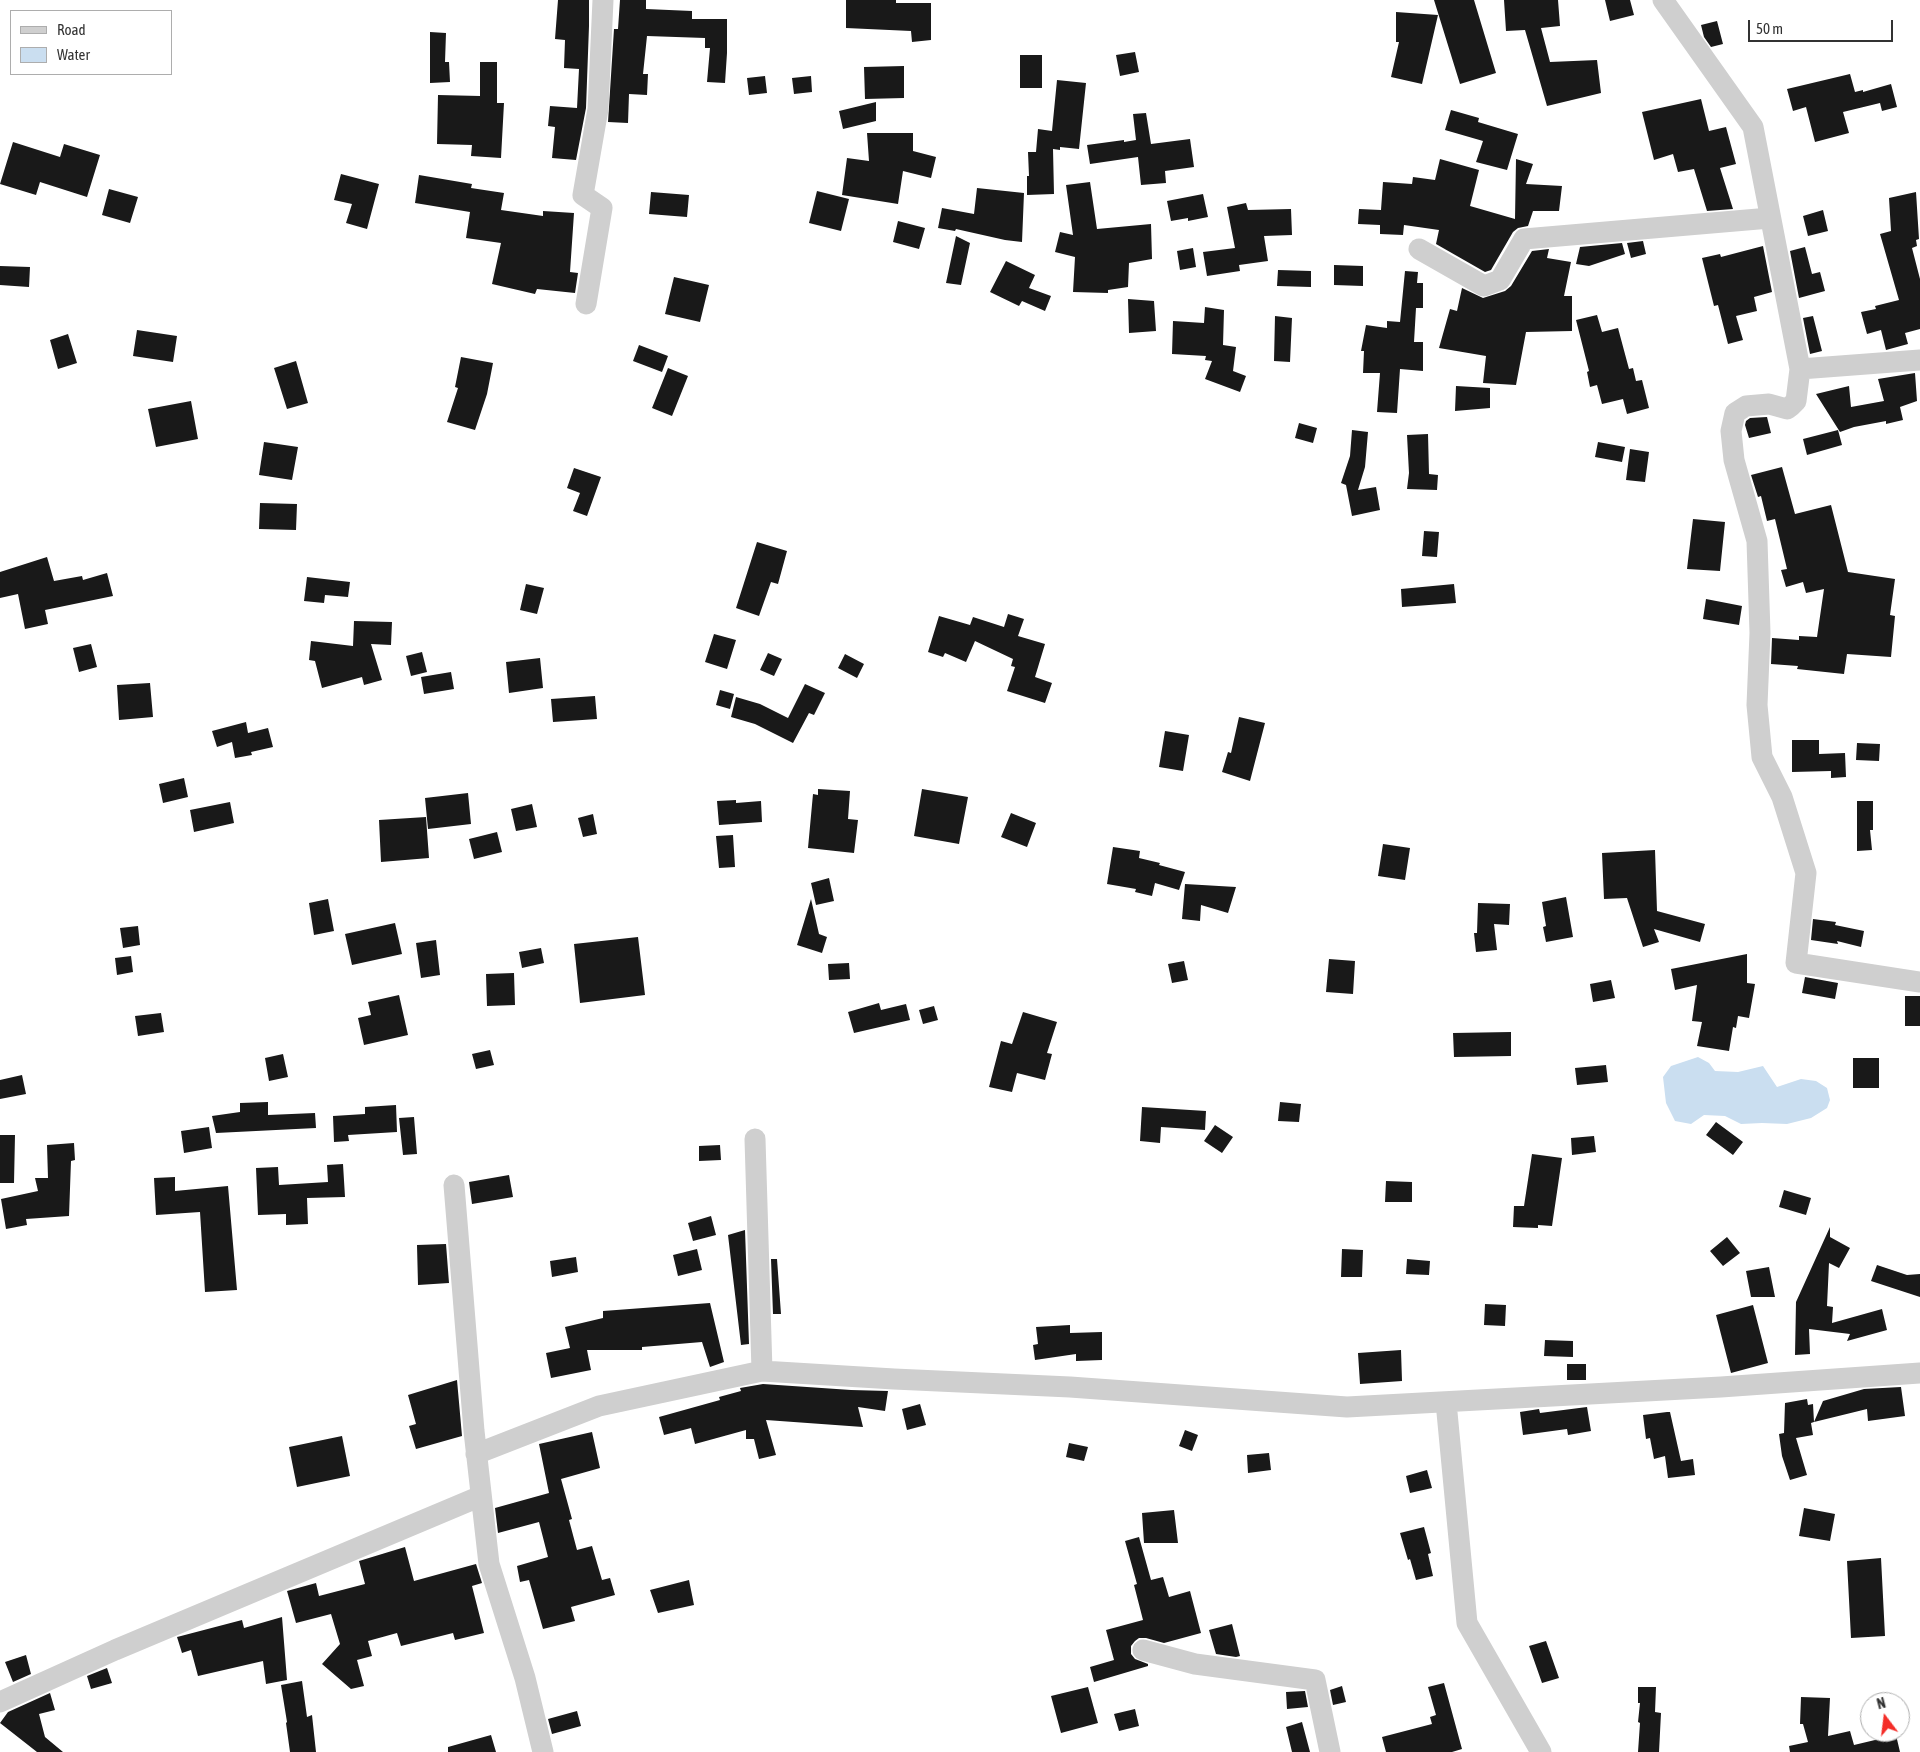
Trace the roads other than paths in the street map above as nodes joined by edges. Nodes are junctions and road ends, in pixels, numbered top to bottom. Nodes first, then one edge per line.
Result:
1 (602, 0) edge
2 (1663, 0) edge
3 (1770, 218) junction
4 (1419, 249) dead end
5 (586, 304) dead end
6 (1920, 360) edge
7 (1800, 370) junction
8 (1920, 982) edge
9 (755, 1139) dead end
10 (454, 1184) dead end
11 (762, 1370) junction
12 (1920, 1373) edge
13 (1446, 1402) junction
14 (476, 1454) junction
15 (481, 1496) junction
16 (1143, 1650) dead end
17 (0, 1702) edge
18 (543, 1752) edge
19 (1330, 1752) edge
20 (1541, 1752) edge

1 - 5 street
2 - 3 street
3 - 4 street
3 - 7 street
6 - 7 street
7 - 8 street
9 - 11 street
10 - 14 street
11 - 13 street
11 - 14 street
12 - 13 street
13 - 20 street
14 - 15 street
15 - 17 street
15 - 18 street
16 - 19 street

